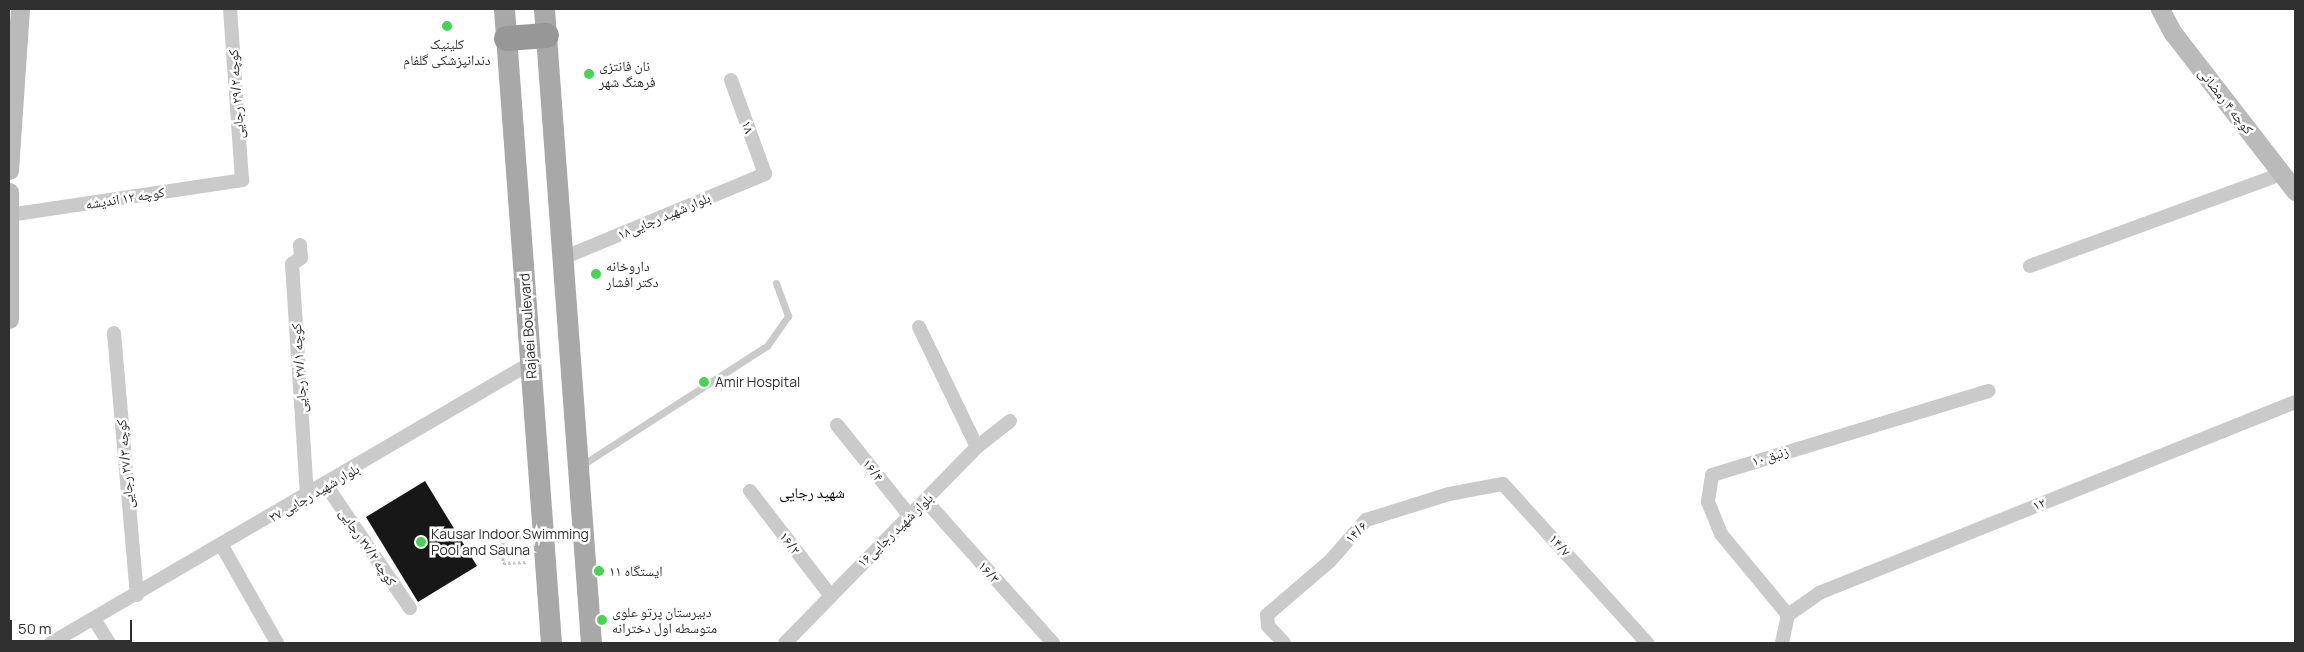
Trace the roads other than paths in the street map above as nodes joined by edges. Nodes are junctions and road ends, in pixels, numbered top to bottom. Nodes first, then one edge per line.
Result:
1 (20, 9) edge
2 (230, 9) edge
3 (504, 9) edge
4 (544, 9) edge
5 (2160, 9) edge
6 (546, 35) junction
7 (506, 38) junction
8 (731, 80) dead end
9 (9, 170) edge
10 (765, 174) joint
11 (2282, 174) junction
12 (242, 180) joint
13 (2295, 191) edge
14 (9, 192) edge
15 (10, 215) edge
16 (300, 245) dead end
17 (563, 258) junction
18 (2030, 266) dead end
19 (776, 283) dead end
20 (9, 289) edge
21 (9, 319) edge
22 (919, 327) dead end
23 (114, 333) dead end
24 (531, 364) junction
25 (1989, 391) dead end
26 (2295, 402) edge
27 (1010, 421) dead end
28 (837, 425) dead end
29 (977, 447) junction
30 (578, 467) junction
31 (1503, 484) joint
32 (326, 485) junction
33 (750, 491) dead end
34 (307, 497) junction
35 (926, 501) junction
36 (908, 515) junction
37 (222, 546) junction
38 (137, 595) junction
39 (830, 595) junction
40 (410, 608) dead end
41 (1788, 615) junction
42 (94, 619) junction
43 (51, 643) edge
44 (109, 643) edge
45 (277, 643) edge
46 (551, 643) edge
47 (591, 643) edge
48 (785, 643) edge
49 (1053, 643) edge
50 (1284, 643) edge
51 (1648, 643) edge
52 (1782, 643) edge

1 - 9 street
2 - 12 street, کوچه ۲۹/۲ رجایی
3 - 7 main road, Rajaei Boulevard
4 - 6 main road
5 - 11 street, کوچه ۴ رمضانی
6 - 7 highway
6 - 17 main road
7 - 24 main road, Rajaei Boulevard
8 - 10 street, ۱۸
10 - 17 street, بلوار شهید رجایی۱۸
11 - 13 street, کوچه ۴ رمضانی
11 - 18 street
12 - 15 street, کوچه ۱۲ اندیشه
14 - 15 street
15 - 20 street
16 - 34 street, کوچه ۲۷/۱ رجایی
17 - 30 main road
19 - 30 lane
20 - 21 street
22 - 29 street
23 - 38 street, کوچه ۲۷/۳ رجایی
24 - 32 street, ۲۷ بلوار شهید رجایی
24 - 46 main road, Rajaei Boulevard
25 - 41 street, زنبق ۱۰
26 - 41 street, ۱۲
27 - 29 street, بلوار شهید رجایی۱۶
28 - 36 street, ۱۶/۴
29 - 35 street, بلوار شهید رجایی۱۶
30 - 47 main road
31 - 50 street, ۱۴/۶
31 - 51 street, ۱۴/۷
32 - 34 street, ۲۷ بلوار شهید رجایی
32 - 40 street, کوچه ۲۷/۲ رجایی
33 - 39 street, ۱۶/۲
34 - 37 street, ۲۷ بلوار شهید رجایی
35 - 36 street, بلوار شهید رجایی۱۶
35 - 49 street, ۱۶/۳
36 - 39 street, بلوار شهید رجایی۱۶
37 - 38 street, ۲۷ بلوار شهید رجایی
37 - 45 street
38 - 42 street, ۲۷ بلوار شهید رجایی
39 - 48 street, بلوار شهید رجایی۱۶
41 - 52 street
42 - 43 street, ۲۷ بلوار شهید رجایی
42 - 44 street

